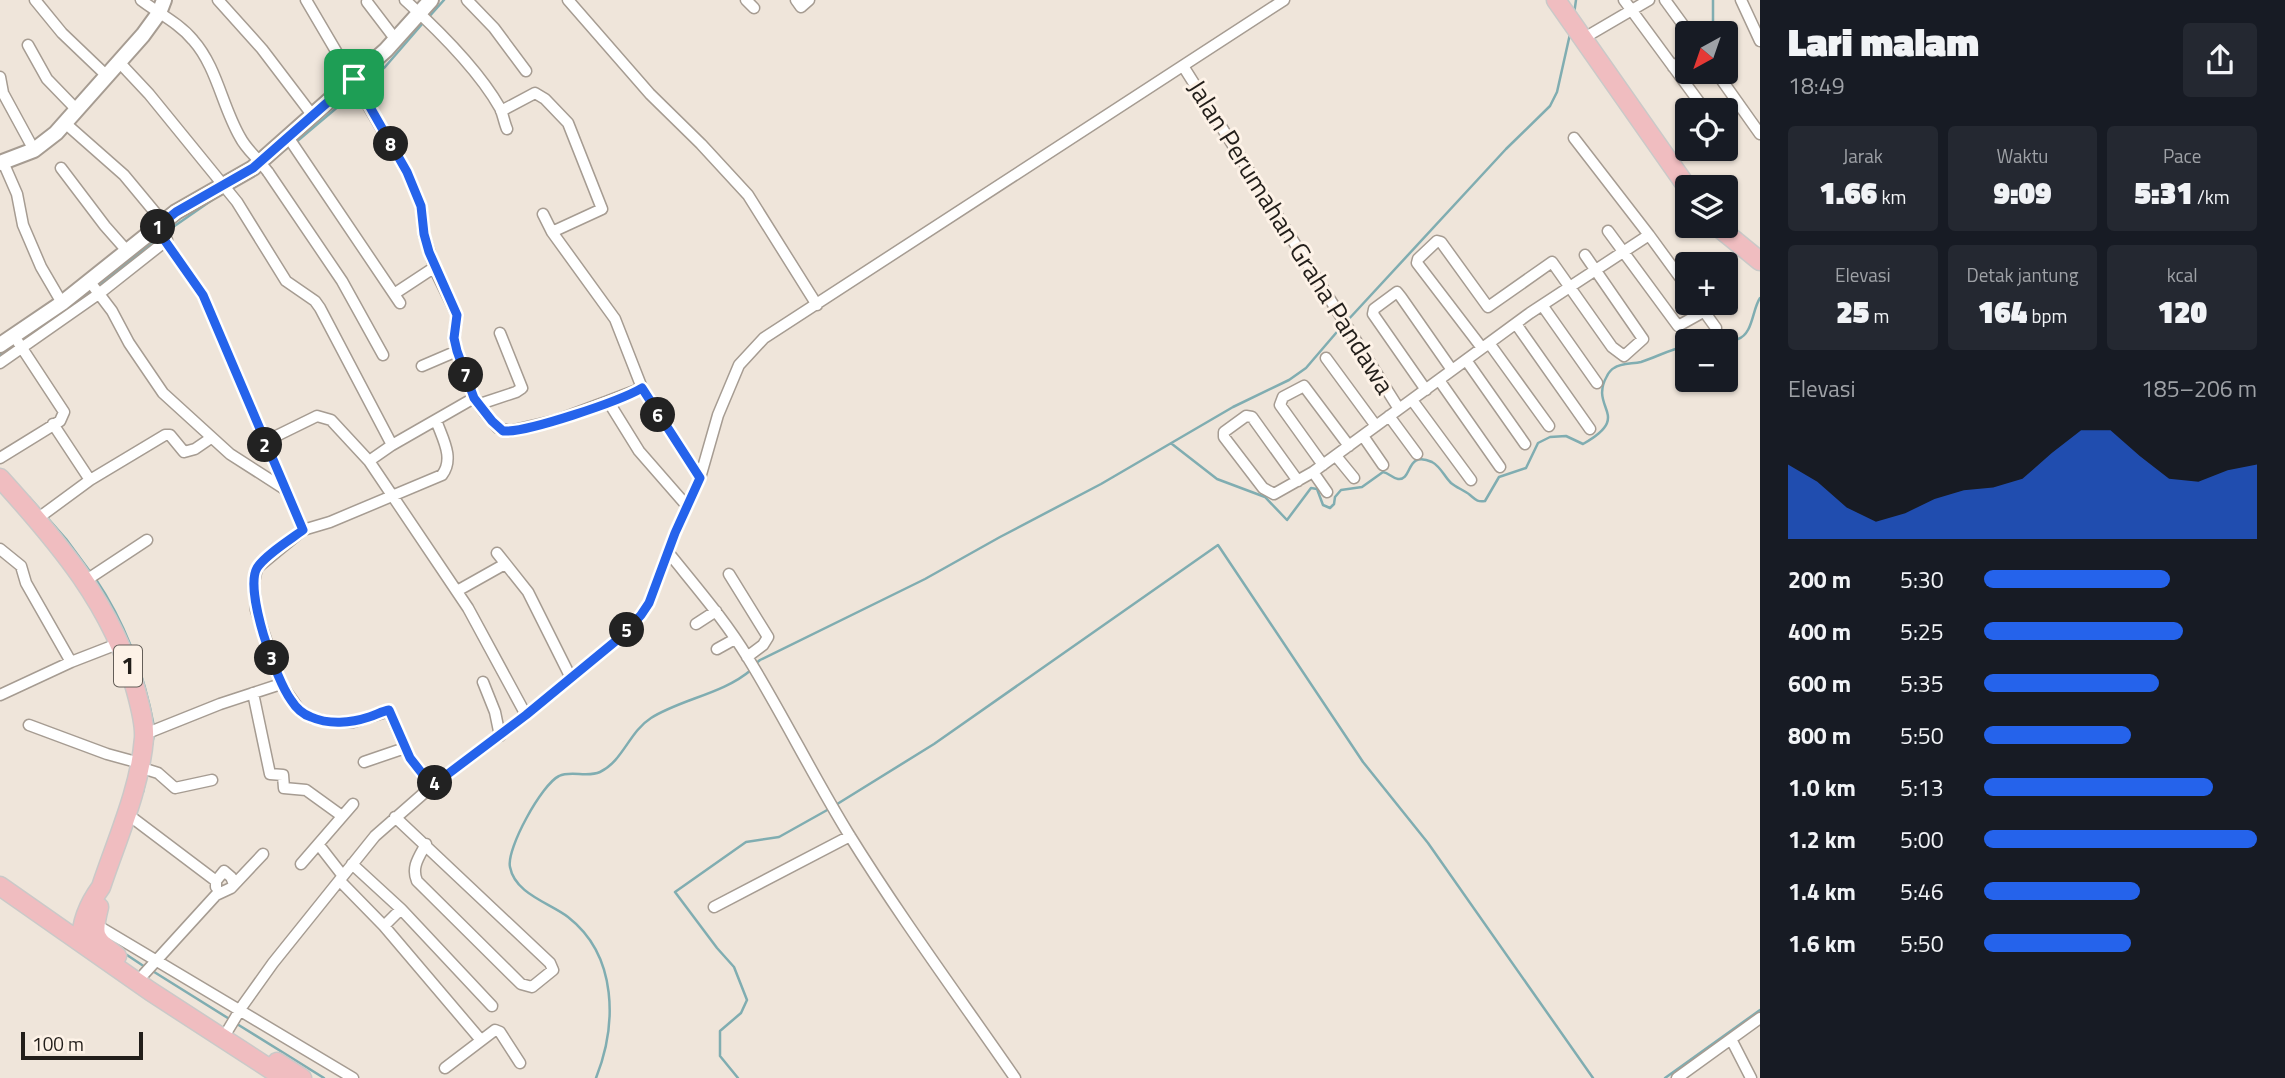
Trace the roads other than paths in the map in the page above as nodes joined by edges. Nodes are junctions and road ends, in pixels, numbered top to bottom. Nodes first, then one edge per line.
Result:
1 (35, 0) edge
2 (141, 0) edge
3 (218, 0) edge
4 (306, 0) edge
5 (405, 0) edge
6 (431, 0) edge
7 (467, 0) edge
8 (568, 0) edge
9 (796, 0) edge
10 (809, 0) edge
11 (1283, 0) edge
12 (1624, 0) edge
13 (1649, 0) edge
14 (1665, 0) edge
15 (1741, 0) edge
16 (367, 2) dead end
17 (162, 6) edge
18 (1560, 6) edge
19 (1632, 10) junction
20 (425, 17) junction
21 (1680, 21) edge
22 (1581, 34) junction
23 (397, 40) junction
24 (1760, 41) edge
25 (28, 45) dead end
26 (118, 62) junction
27 (1183, 66) junction
28 (1673, 67) joint
29 (526, 71) dead end
30 (107, 76) junction
31 (0, 77) edge
32 (1725, 84) edge
33 (356, 85) junction
34 (1696, 98) edge
35 (77, 110) junction
36 (501, 111) junction
37 (313, 116) junction
38 (70, 127) junction
39 (507, 129) dead end
40 (1760, 134) edge
41 (1574, 138) dead end
42 (289, 139) junction
43 (34, 150) junction
44 (1, 162) edge
45 (263, 165) junction
46 (61, 168) dead end
47 (1679, 175) edge
48 (224, 187) junction
49 (544, 214) dead end
50 (1608, 231) dead end
51 (162, 232) junction
52 (552, 232) junction
53 (1649, 235) junction
54 (1732, 238) edge
55 (128, 252) junction
56 (1623, 252) junction
57 (1585, 255) dead end
58 (1760, 261) edge
59 (435, 267) junction
60 (1595, 270) junction
61 (1675, 271) edge
62 (1570, 287) junction
63 (96, 288) junction
64 (394, 294) junction
65 (62, 303) junction
66 (400, 303) dead end
67 (817, 305) junction
68 (1542, 305) junction
69 (1692, 315) edge
70 (1707, 315) edge
71 (1516, 324) junction
72 (1716, 328) dead end
73 (499, 333) dead end
74 (18, 341) junction
75 (0, 345) edge
76 (1486, 346) junction
77 (457, 351) junction
78 (383, 355) dead end
79 (1326, 358) dead end
80 (1466, 360) junction
81 (0, 363) edge
82 (422, 366) dead end
83 (1452, 370) junction
84 (1439, 380) junction
85 (1597, 383) dead end
86 (642, 388) junction
87 (1426, 390) junction
88 (1412, 400) junction
89 (477, 401) junction
90 (608, 401) junction
91 (1399, 409) junction
92 (1389, 416) junction
93 (436, 421) junction
94 (53, 424) junction
95 (1549, 425) dead end
96 (1376, 426) junction
97 (1590, 429) dead end
98 (1363, 436) junction
99 (211, 438) junction
100 (264, 442) junction
101 (1525, 444) dead end
102 (391, 445) junction
103 (1349, 446) junction
104 (1417, 454) dead end
105 (1336, 456) junction
106 (0, 458) edge
107 (369, 461) junction
108 (1323, 465) junction
109 (1383, 465) dead end
110 (1500, 467) dead end
111 (1313, 472) junction
112 (0, 478) edge
113 (700, 478) junction
114 (1353, 478) dead end
115 (90, 480) junction
116 (1471, 480) dead end
117 (1298, 481) junction
118 (284, 489) junction
119 (1327, 492) dead end
120 (392, 495) junction
121 (687, 506) junction
122 (42, 514) junction
123 (303, 530) junction
124 (147, 540) dead end
125 (0, 549) edge
126 (668, 552) junction
127 (497, 553) dead end
128 (506, 564) junction
129 (730, 574) dead end
130 (91, 578) junction
131 (457, 591) junction
132 (716, 611) junction
133 (696, 624) dead end
134 (736, 639) junction
135 (120, 643) junction
136 (717, 649) dead end
137 (71, 662) junction
138 (752, 664) junction
139 (571, 678) junction
140 (483, 682) dead end
141 (281, 684) junction
142 (253, 693) junction
143 (0, 695) edge
144 (526, 715) junction
145 (29, 725) dead end
146 (151, 731) junction
147 (500, 736) junction
148 (405, 748) junction
149 (364, 762) dead end
150 (141, 767) junction
151 (212, 780) dead end
152 (432, 786) junction
153 (353, 804) dead end
154 (342, 816) junction
155 (132, 817) junction
156 (395, 817) junction
157 (850, 836) junction
158 (426, 844) junction
159 (322, 849) dead end
160 (263, 854) dead end
161 (301, 864) dead end
162 (352, 864) junction
163 (342, 878) junction
164 (216, 881) junction
165 (234, 884) junction
166 (0, 886) edge
167 (101, 887) junction
168 (216, 895) junction
169 (714, 907) dead end
170 (401, 909) junction
171 (95, 923) junction
172 (384, 926) junction
173 (81, 942) junction
174 (150, 967) junction
175 (492, 1006) dead end
176 (1760, 1018) edge
177 (233, 1021) junction
178 (480, 1039) junction
179 (1731, 1039) junction
180 (520, 1063) dead end
181 (445, 1068) dead end
182 (284, 1078) edge
183 (302, 1078) edge
184 (353, 1078) edge
185 (1016, 1078) edge
186 (1677, 1078) edge
187 (1751, 1078) edge

1 - 30 street
2 - 17 street
3 - 37 street
4 - 33 street
5 - 20 street
6 - 20 street
7 - 29 street
8 - 67 street
9 - 10 street
11 - 27 street
12 - 19 street
13 - 19 street
14 - 21 street
15 - 24 street
16 - 23 street
17 - 26 street
17 - 45 street
18 - 22 highway
19 - 22 street
19 - 28 street
20 - 23 street
20 - 36 street
22 - 47 highway
23 - 33 street
25 - 35 street
26 - 30 street
26 - 48 street
27 - 67 street
27 - 91 street, Jalan Perumahan Graha Pandawa
28 - 34 street
30 - 35 street
31 - 43 street
32 - 40 street
33 - 37 street
33 - 59 street
35 - 38 street
36 - 39 street
36 - 52 street
37 - 42 street
38 - 43 street
38 - 51 street
41 - 53 street
42 - 45 street
42 - 64 street
43 - 44 street
44 - 65 street
45 - 48 street
45 - 78 street
46 - 55 street
48 - 51 street
48 - 102 street
49 - 52 street
50 - 56 street
51 - 55 street
51 - 63 street
51 - 100 street
52 - 86 street
53 - 56 street
53 - 61 street
54 - 58 highway
55 - 63 street
56 - 60 street
56 - 69 street
57 - 60 street
59 - 64 street
59 - 77 street
60 - 62 street
60 - 62 street
62 - 68 street
62 - 76 street
63 - 65 street
63 - 74 street
63 - 99 street
64 - 66 street
65 - 74 street
67 - 113 street
68 - 71 street
68 - 85 street
70 - 72 street
71 - 76 street
71 - 97 street
73 - 89 street
74 - 75 street
74 - 81 street
74 - 94 street
76 - 80 street
76 - 95 street
77 - 82 street
77 - 89 street
79 - 96 street
80 - 83 street
80 - 101 street
83 - 84 street
83 - 87 street
84 - 87 street
84 - 110 street
86 - 90 street
86 - 113 street
87 - 88 street
88 - 91 street
88 - 116 street
89 - 90 street
89 - 93 street
90 - 121 street
91 - 92 street, Jalan Perumahan Graha Pandawa
92 - 96 street, Jalan Perumahan Graha Pandawa
92 - 104 street
93 - 102 street
93 - 120 street
94 - 106 street
94 - 115 street
96 - 98 street, Jalan Perumahan Graha Pandawa
98 - 103 street, Jalan Perumahan Graha Pandawa
98 - 109 street
99 - 115 street
99 - 118 street
100 - 107 street
100 - 118 street
102 - 107 street
103 - 105 street, Jalan Perumahan Graha Pandawa
103 - 108 street
105 - 108 street, Jalan Perumahan Graha Pandawa
105 - 114 street
107 - 120 street
108 - 111 street, Jalan Perumahan Graha Pandawa
111 - 117 street, Jalan Perumahan Graha Pandawa
111 - 119 street
112 - 122 highway, 1
113 - 121 street
115 - 122 street
117 - 117 street, Jalan Perumahan Graha Pandawa
118 - 123 street
120 - 123 street
120 - 131 street
121 - 126 street
122 - 130 highway, 1
123 - 141 street
124 - 130 street
125 - 137 street
126 - 132 street
126 - 139 street
127 - 128 street
128 - 131 street
128 - 139 street
129 - 138 street
130 - 135 highway, 1
131 - 144 street
132 - 133 street
132 - 134 street
134 - 136 street
134 - 138 street
135 - 137 street
135 - 146 highway, 1
137 - 143 street
138 - 157 street
139 - 144 street
140 - 147 street
141 - 142 street
141 - 148 street
142 - 146 street
142 - 154 street
144 - 147 street
145 - 150 street
146 - 150 highway, 1
147 - 152 street
148 - 149 street
148 - 152 street
150 - 151 street
150 - 155 highway, 1
152 - 156 street
153 - 154 street
154 - 161 street
155 - 164 street
155 - 167 highway, 1
156 - 158 street
156 - 162 street
157 - 169 street
157 - 185 street
158 - 158 street
159 - 163 street
160 - 165 street
162 - 163 street
162 - 170 street
163 - 172 street
163 - 177 street
164 - 165 street
164 - 168 street
165 - 168 street
166 - 173 highway
167 - 171 highway, 1
167 - 173 highway, 1
168 - 174 street
170 - 172 street
170 - 175 street
171 - 174 street
171 - 174 highway, 1
172 - 178 street
173 - 182 highway
174 - 177 highway, 1
176 - 179 street
177 - 183 highway, 1
177 - 184 street
178 - 180 street
178 - 181 street
179 - 186 street
179 - 187 street

